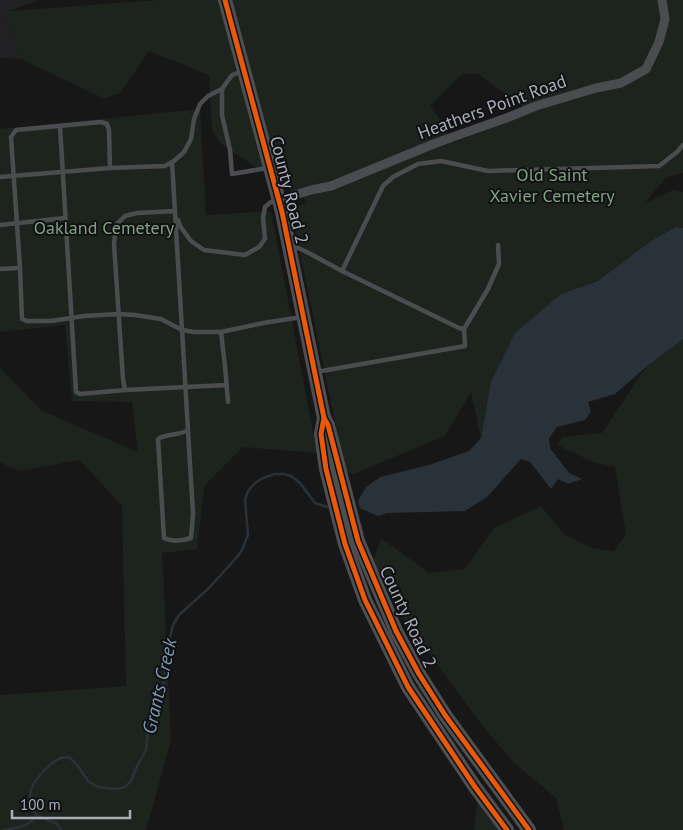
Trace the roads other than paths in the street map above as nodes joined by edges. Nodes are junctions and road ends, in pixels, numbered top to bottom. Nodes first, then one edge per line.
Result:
1 (225, 0) edge
2 (662, 0) edge
3 (244, 71) junction
4 (222, 89) junction
5 (60, 126) junction
6 (683, 145) edge
7 (172, 162) junction
8 (110, 168) junction
9 (270, 168) junction
10 (63, 172) junction
11 (14, 175) junction
12 (0, 176) edge
13 (279, 200) junction
14 (175, 211) junction
15 (65, 218) junction
16 (17, 223) junction
17 (0, 224) edge
18 (290, 244) junction
19 (498, 245) dead end
20 (20, 268) junction
21 (0, 269) edge
22 (342, 271) junction
23 (119, 314) junction
24 (304, 317) junction
25 (71, 318) junction
26 (464, 329) junction
27 (182, 330) junction
28 (221, 332) junction
29 (315, 372) junction
30 (227, 385) junction
31 (185, 387) junction
32 (125, 390) junction
33 (228, 402) dead end
34 (324, 418) junction
35 (188, 430) junction
36 (489, 775) junction
37 (475, 788) junction
38 (505, 829) edge
39 (529, 830) edge

1 - 3 main road, County Road 2
2 - 13 street, Heathers Point Road
3 - 4 lane
3 - 9 main road, County Road 2
4 - 7 lane
4 - 9 lane
5 - 8 lane
5 - 10 lane
5 - 11 lane
6 - 22 lane
7 - 8 lane
7 - 14 lane
8 - 10 lane
9 - 13 main road, County Road 2
10 - 11 lane
10 - 15 lane
11 - 12 lane
11 - 16 lane
13 - 14 lane
13 - 18 main road, County Road 2
14 - 23 lane
14 - 27 lane
15 - 16 lane
15 - 25 lane
16 - 17 lane
16 - 20 lane
18 - 22 lane
18 - 24 main road, County Road 2
19 - 26 lane
20 - 21 lane
20 - 25 lane
22 - 26 lane
23 - 25 lane
23 - 27 lane
23 - 32 lane
24 - 28 lane
24 - 29 main road, County Road 2
25 - 32 lane
26 - 29 lane
27 - 28 lane
27 - 31 lane
28 - 30 lane
29 - 34 main road, County Road 2
30 - 31 lane
30 - 33 lane
31 - 32 lane
31 - 35 lane
34 - 36 main road, County Road 2
34 - 37 main road, County Road 2
35 - 35 lane
36 - 37 main road
36 - 39 main road, County Road 2
37 - 38 main road, County Road 2

